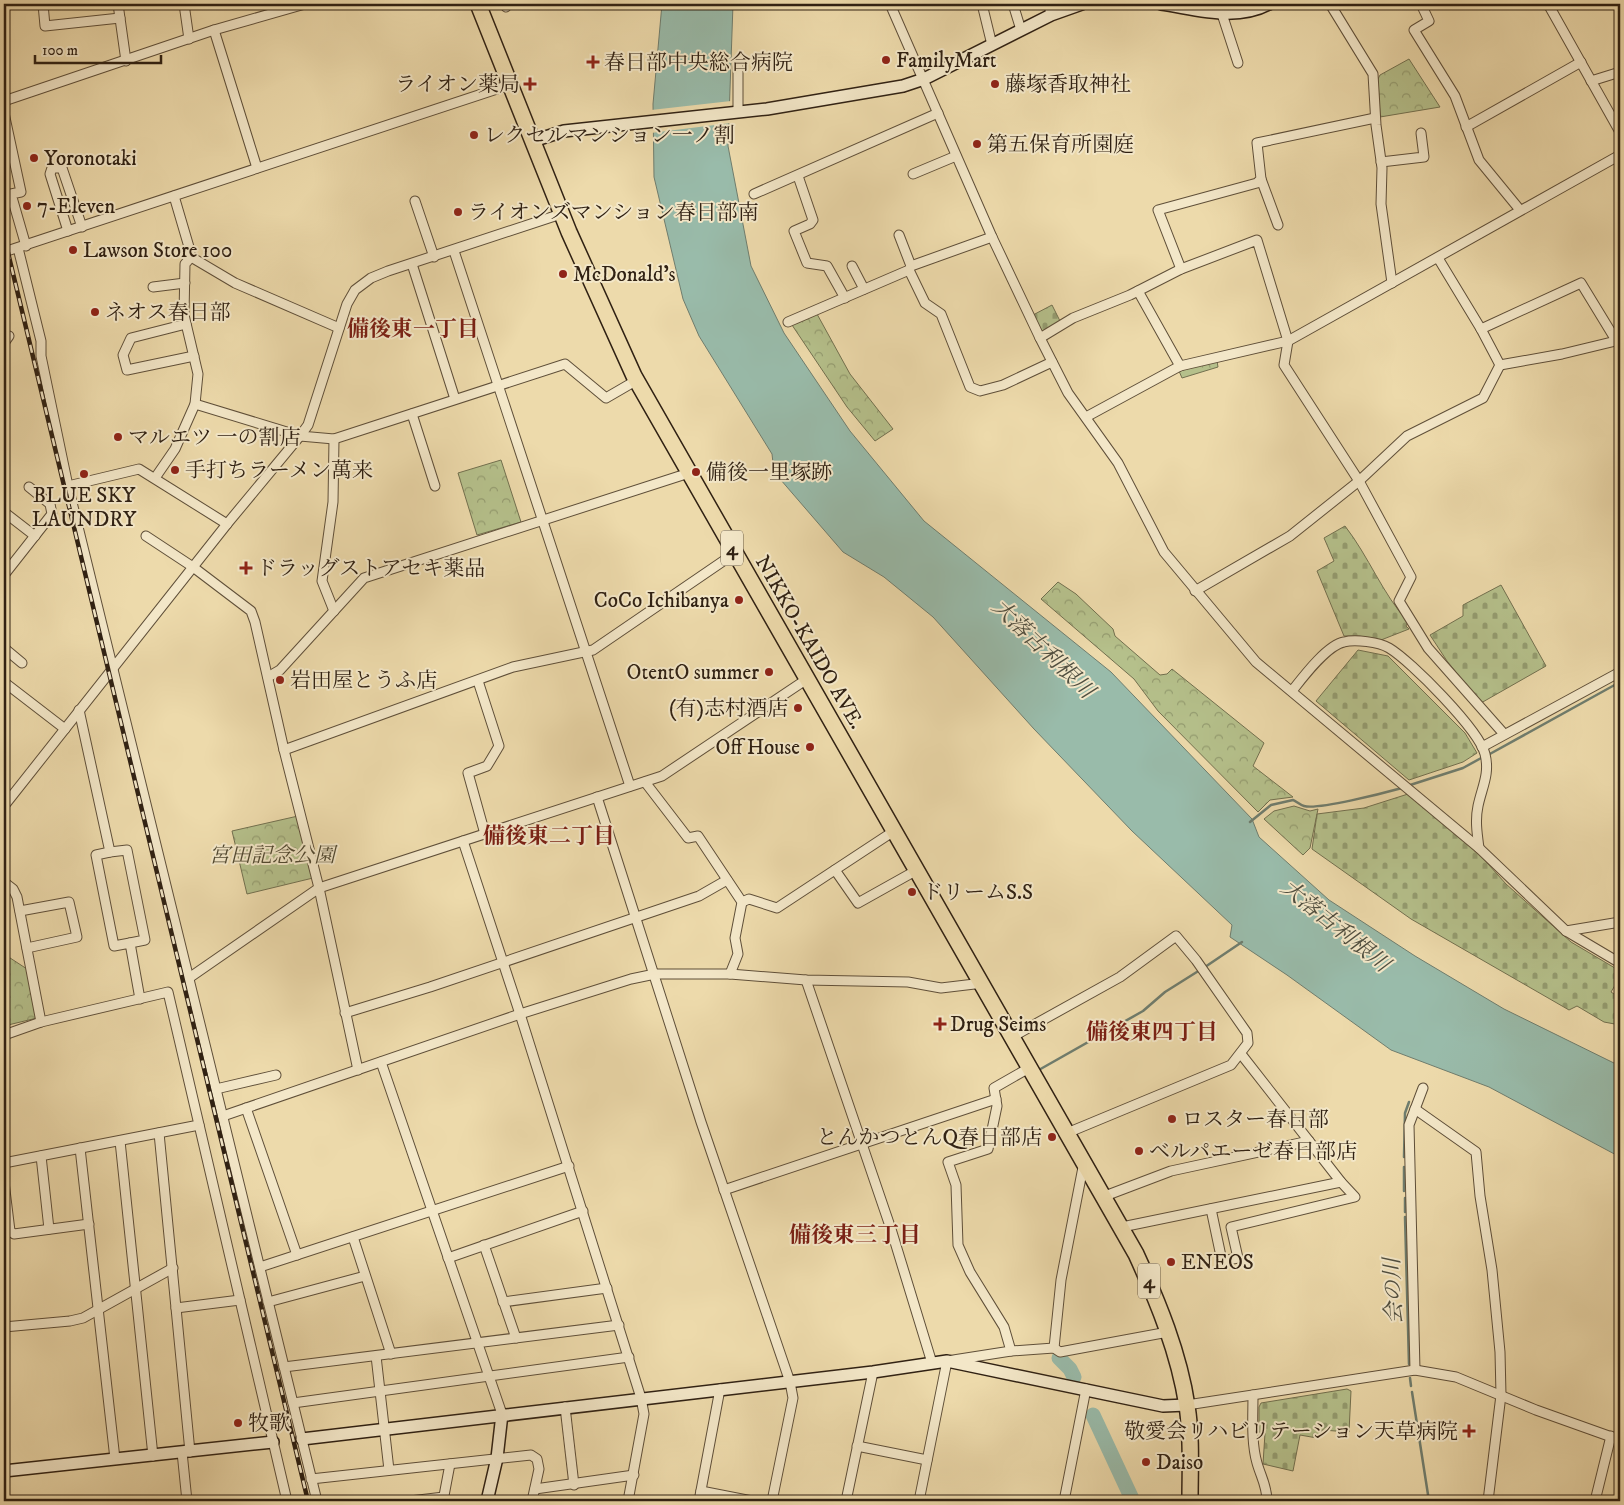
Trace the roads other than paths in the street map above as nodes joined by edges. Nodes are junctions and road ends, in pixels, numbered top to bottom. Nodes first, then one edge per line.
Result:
1 (43, 4) edge
2 (118, 4) edge
3 (184, 4) edge
4 (305, 4) edge
5 (478, 4) edge
6 (890, 4) edge
7 (982, 4) edge
8 (1013, 4) edge
9 (1082, 4) edge
10 (1161, 4) edge
11 (1268, 4) edge
12 (1330, 4) edge
13 (1421, 4) edge
14 (1548, 4) edge
15 (1050, 9) edge
16 (1222, 14) junction
17 (120, 18) junction
18 (214, 30) junction
19 (1021, 30) junction
20 (189, 38) junction
21 (992, 45) junction
22 (126, 61) junction
23 (1581, 62) junction
24 (1238, 63) dead end
25 (738, 67) dead end
26 (1620, 72) edge
27 (924, 79) junction
28 (1591, 81) junction
29 (509, 85) junction
30 (4, 101) edge
31 (738, 112) junction
32 (4, 113) edge
33 (938, 114) junction
34 (1375, 118) junction
35 (1466, 128) junction
36 (1421, 132) dead end
37 (1620, 132) edge
38 (533, 141) junction
39 (1620, 155) edge
40 (956, 156) junction
41 (1381, 162) junction
42 (257, 168) junction
43 (913, 174) dead end
44 (798, 176) junction
45 (1261, 179) junction
46 (754, 194) dead end
47 (174, 196) junction
48 (415, 201) dead end
49 (1520, 210) junction
50 (562, 214) junction
51 (1278, 225) dead end
52 (82, 227) junction
53 (68, 232) junction
54 (899, 235) dead end
55 (992, 237) junction
56 (22, 247) junction
57 (454, 251) junction
58 (4, 252) edge
59 (190, 257) junction
60 (434, 257) junction
61 (1438, 258) junction
62 (412, 264) junction
63 (852, 266) dead end
64 (910, 268) junction
65 (1181, 269) junction
66 (185, 283) junction
67 (1392, 283) junction
68 (153, 287) dead end
69 (864, 289) junction
70 (1138, 291) junction
71 (845, 298) junction
72 (788, 322) dead end
73 (186, 324) junction
74 (339, 328) junction
75 (1482, 329) junction
76 (1040, 338) junction
77 (1288, 341) junction
78 (1619, 341) edge
79 (194, 356) junction
80 (1052, 362) junction
81 (1500, 365) junction
82 (1180, 366) junction
83 (636, 380) junction
84 (498, 385) junction
85 (455, 399) junction
86 (195, 404) junction
87 (412, 414) junction
88 (1086, 417) junction
89 (300, 436) junction
90 (334, 439) junction
91 (689, 473) junction
92 (155, 478) junction
93 (1359, 481) junction
94 (68, 486) junction
95 (435, 486) dead end
96 (30, 487) dead end
97 (4, 512) edge
98 (543, 519) junction
99 (226, 524) junction
100 (35, 536) junction
101 (146, 536) dead end
102 (735, 553) junction
103 (193, 567) junction
104 (4, 576) edge
105 (1195, 591) junction
106 (334, 611) junction
107 (4, 648) edge
108 (587, 652) junction
109 (22, 663) dead end
110 (113, 668) junction
111 (1620, 672) edge
112 (268, 677) junction
113 (807, 679) junction
114 (478, 681) junction
115 (4, 682) edge
116 (1292, 691) junction
117 (79, 710) junction
118 (65, 729) junction
119 (1504, 734) junction
120 (1482, 747) junction
121 (284, 750) junction
122 (645, 782) junction
123 (630, 786) junction
124 (597, 797) junction
125 (4, 806) edge
126 (894, 831) junction
127 (485, 834) junction
128 (463, 841) junction
129 (1479, 848) junction
130 (110, 852) junction
131 (835, 870) junction
132 (917, 870) junction
133 (727, 880) junction
134 (4, 882) edge
135 (319, 888) junction
136 (742, 902) junction
137 (20, 912) junction
138 (636, 917) junction
139 (1620, 922) edge
140 (1566, 931) junction
141 (130, 943) junction
142 (27, 948) junction
143 (503, 962) junction
144 (1620, 963) edge
145 (655, 974) junction
146 (730, 974) junction
147 (189, 978) junction
148 (806, 980) junction
149 (983, 983) junction
150 (140, 999) junction
151 (345, 1013) junction
152 (520, 1014) junction
153 (41, 1022) junction
154 (1012, 1037) junction
155 (4, 1038) edge
156 (1241, 1054) junction
157 (381, 1062) junction
158 (358, 1070) junction
159 (1033, 1074) junction
160 (276, 1075) dead end
161 (216, 1088) junction
162 (1423, 1088) dead end
163 (996, 1099) junction
164 (246, 1108) junction
165 (1415, 1109) junction
166 (223, 1116) junction
167 (199, 1124) junction
168 (159, 1133) junction
169 (1067, 1133) junction
170 (120, 1140) junction
171 (1309, 1141) junction
172 (860, 1145) junction
173 (80, 1148) junction
174 (41, 1156) junction
175 (1084, 1162) junction
176 (4, 1164) edge
177 (568, 1166) junction
178 (4, 1182) edge
179 (1341, 1182) junction
180 (724, 1190) junction
181 (1105, 1196) junction
182 (1211, 1209) junction
183 (582, 1211) junction
184 (432, 1212) junction
185 (89, 1224) junction
186 (1122, 1227) junction
187 (1231, 1227) junction
188 (49, 1229) junction
189 (1216, 1230) junction
190 (352, 1238) junction
191 (484, 1245) junction
192 (297, 1255) junction
193 (448, 1258) junction
194 (260, 1267) junction
195 (172, 1268) junction
196 (365, 1276) junction
197 (607, 1288) junction
198 (134, 1290) junction
199 (240, 1300) junction
200 (268, 1302) junction
201 (504, 1302) junction
202 (176, 1308) junction
203 (98, 1310) junction
204 (618, 1325) junction
205 (4, 1327) edge
206 (1168, 1332) junction
207 (516, 1338) junction
208 (477, 1343) junction
209 (1054, 1348) junction
210 (1011, 1351) junction
211 (391, 1354) junction
212 (376, 1356) junction
213 (629, 1357) junction
214 (947, 1361) junction
215 (932, 1363) junction
216 (284, 1367) junction
217 (1415, 1370) junction
218 (873, 1372) junction
219 (488, 1376) junction
220 (790, 1382) junction
221 (720, 1389) junction
222 (1086, 1389) junction
223 (379, 1391) junction
224 (1254, 1395) junction
225 (1501, 1395) junction
226 (641, 1398) junction
227 (293, 1403) junction
228 (1187, 1405) junction
229 (565, 1407) junction
230 (502, 1414) junction
231 (383, 1429) junction
232 (1611, 1436) junction
233 (302, 1439) junction
234 (1620, 1440) edge
235 (273, 1442) junction
236 (857, 1446) junction
237 (186, 1452) junction
238 (153, 1456) junction
239 (497, 1458) junction
240 (115, 1460) junction
241 (927, 1460) junction
242 (450, 1464) junction
243 (4, 1470) edge
244 (388, 1470) junction
245 (634, 1475) junction
246 (311, 1479) junction
247 (574, 1485) junction
248 (535, 1489) junction
249 (701, 1491) junction
250 (443, 1499) edge
251 (187, 1501) edge
252 (287, 1501) edge
253 (317, 1501) edge
254 (410, 1501) edge
255 (487, 1501) edge
256 (532, 1501) edge
257 (628, 1501) edge
258 (699, 1501) edge
259 (752, 1501) edge
260 (772, 1501) edge
261 (846, 1501) edge
262 (919, 1501) edge
263 (1064, 1501) edge
264 (1190, 1501) edge
265 (1267, 1501) edge
266 (1488, 1501) edge
267 (1595, 1501) edge

1 - 17 street
2 - 17 street
3 - 20 street
4 - 18 street
5 - 29 highway, NIKKO-KAIDO AVE. / 4
6 - 27 street
7 - 21 street
8 - 19 street
9 - 15 street
10 - 16 street
11 - 16 street
12 - 34 street
13 - 35 street
14 - 23 street
15 - 19 street
16 - 24 street
17 - 22 street
18 - 20 street
18 - 42 street
19 - 21 street
20 - 22 street
21 - 27 street
22 - 30 street
23 - 28 street
23 - 35 street
25 - 31 street
26 - 28 street
27 - 31 street
27 - 33 street
28 - 37 street
29 - 38 highway, NIKKO-KAIDO AVE. / 4
29 - 42 street
31 - 38 street
32 - 56 street
33 - 40 street
33 - 44 street
34 - 41 street
34 - 45 street
35 - 49 street
36 - 41 street
38 - 50 highway, NIKKO-KAIDO AVE. / 4
39 - 49 street
40 - 43 street
40 - 55 street
41 - 67 street
42 - 47 street
44 - 46 street
44 - 71 street
45 - 51 street
45 - 65 street
47 - 52 street
47 - 59 street
48 - 60 street
49 - 61 street
50 - 57 street
50 - 83 highway, NIKKO-KAIDO AVE. / 4
52 - 53 street
52 - 53 street
53 - 56 street
54 - 64 street
55 - 64 street
55 - 76 street
56 - 58 street
56 - 94 street
57 - 60 street
57 - 84 street
59 - 66 street
59 - 74 street
60 - 62 street
61 - 67 street
61 - 75 street
62 - 74 street
62 - 85 street
63 - 69 street
64 - 69 street
64 - 80 street
65 - 70 street
65 - 77 street
66 - 68 street
66 - 73 street
67 - 77 street
69 - 71 street
70 - 76 street
70 - 82 street
71 - 72 street
73 - 79 street
73 - 79 street
74 - 89 street
75 - 78 street
75 - 81 street
76 - 80 street
77 - 82 street
77 - 93 street
78 - 81 street
79 - 86 street
80 - 88 street
81 - 93 street
82 - 88 street
83 - 84 street
83 - 91 highway, NIKKO-KAIDO AVE. / 4
84 - 85 street
84 - 98 street
85 - 87 street
86 - 89 street
86 - 92 street
87 - 90 street
87 - 95 street
88 - 105 street
89 - 90 street
89 - 99 street
90 - 106 street
91 - 98 street
91 - 102 highway, NIKKO-KAIDO AVE. / 4
92 - 94 street
92 - 99 street
93 - 105 street
93 - 119 street
94 - 110 street
96 - 100 street
97 - 100 street
98 - 106 street
98 - 108 street
99 - 103 street
100 - 104 street
101 - 103 street
102 - 108 street
102 - 113 highway, NIKKO-KAIDO AVE. / 4
103 - 110 street
103 - 112 street
105 - 116 street
106 - 112 street
107 - 109 street
108 - 114 street
108 - 123 street
110 - 117 street
110 - 147 street
111 - 119 street
112 - 121 street
113 - 122 street
113 - 126 highway, NIKKO-KAIDO AVE. / 4
114 - 121 street
114 - 127 street
115 - 118 street
116 - 120 street
116 - 129 street
117 - 118 street
117 - 130 street
118 - 125 street
119 - 120 street
120 - 129 street
121 - 135 street
122 - 123 street
122 - 133 street
123 - 124 street
124 - 127 street
124 - 138 street
126 - 131 street
126 - 132 highway, NIKKO-KAIDO AVE. / 4
127 - 128 street
128 - 135 street
128 - 143 street
129 - 140 street
130 - 141 street
130 - 141 street
131 - 132 street
131 - 136 street
132 - 149 highway, NIKKO-KAIDO AVE. / 4
133 - 136 street
133 - 138 street
134 - 137 street
135 - 147 street
135 - 151 street
136 - 146 street
137 - 142 street
137 - 142 street
138 - 143 street
138 - 145 street
139 - 140 street
140 - 144 street
141 - 150 street
142 - 153 street
143 - 151 street
143 - 152 street
145 - 146 street
145 - 152 street
145 - 180 street
146 - 148 street
147 - 161 street
148 - 149 street
148 - 172 street
149 - 154 highway, NIKKO-KAIDO AVE. / 4
150 - 153 street
150 - 167 street
151 - 158 street
152 - 157 street
152 - 177 street
153 - 155 street
154 - 156 street
154 - 159 highway, NIKKO-KAIDO AVE. / 4
156 - 169 street
156 - 171 street
157 - 158 street
157 - 184 street
158 - 164 street
159 - 163 street
159 - 169 highway, NIKKO-KAIDO AVE. / 4
160 - 161 street
161 - 166 street
162 - 165 street
163 - 172 street
163 - 210 street
164 - 166 street
164 - 192 street
165 - 217 street
165 - 225 street
166 - 194 street
167 - 168 street
167 - 199 street
168 - 170 street
168 - 195 street
169 - 175 highway, NIKKO-KAIDO AVE. / 4
170 - 173 street
170 - 198 street
171 - 179 street
171 - 181 street
172 - 180 street
172 - 215 street
173 - 174 street
173 - 185 street
174 - 176 street
174 - 188 street
175 - 181 highway, NIKKO-KAIDO AVE. / 4
175 - 209 street
177 - 183 street
177 - 184 street
178 - 188 street
179 - 182 street
179 - 187 street
180 - 220 street
181 - 186 highway, NIKKO-KAIDO AVE. / 4
182 - 186 street
182 - 189 street
183 - 191 street
183 - 197 street
184 - 190 street
184 - 193 street
185 - 188 street
185 - 203 street
186 - 206 highway, NIKKO-KAIDO AVE. / 4
187 - 189 street
187 - 189 street
190 - 192 street
190 - 196 street
191 - 193 street
191 - 201 street
192 - 194 street
193 - 208 street
194 - 200 street
195 - 198 street
195 - 202 street
196 - 200 street
196 - 211 street
197 - 201 street
197 - 204 street
198 - 203 street
198 - 238 street
199 - 202 street
199 - 235 street
200 - 216 street
201 - 207 street
202 - 237 street
203 - 205 street
203 - 240 street
204 - 207 street
204 - 213 street
206 - 209 street
206 - 228 highway, NIKKO-KAIDO AVE. / 4
207 - 208 street
208 - 211 street
208 - 219 street
209 - 210 street
210 - 214 street
211 - 212 street
212 - 216 street
212 - 223 street
213 - 219 street
213 - 226 street
214 - 215 street
214 - 222 street
214 - 241 street
215 - 218 street
216 - 227 street
217 - 224 street
217 - 225 street
218 - 220 street
218 - 236 street
219 - 223 street
219 - 230 street
220 - 221 street
220 - 260 street
221 - 226 street
221 - 249 street
222 - 228 street
222 - 263 street
223 - 227 street
223 - 231 street
224 - 228 street
224 - 265 street
225 - 232 street
225 - 266 street
226 - 229 street
226 - 245 street
227 - 233 street
228 - 264 highway, NIKKO-KAIDO AVE. / 4
229 - 230 street
229 - 247 street
230 - 231 street
230 - 239 street
231 - 233 street
231 - 244 street
232 - 234 street
232 - 267 street
233 - 246 street
235 - 237 street
235 - 252 street
236 - 241 street
236 - 261 street
237 - 238 street
237 - 251 street
238 - 240 street
239 - 242 street
239 - 248 street
239 - 255 street
240 - 243 street
241 - 262 street
242 - 244 street
242 - 250 street
244 - 246 street
245 - 247 street
245 - 257 street
246 - 253 street
247 - 248 street
248 - 256 street
249 - 258 street
249 - 259 street
250 - 254 street

